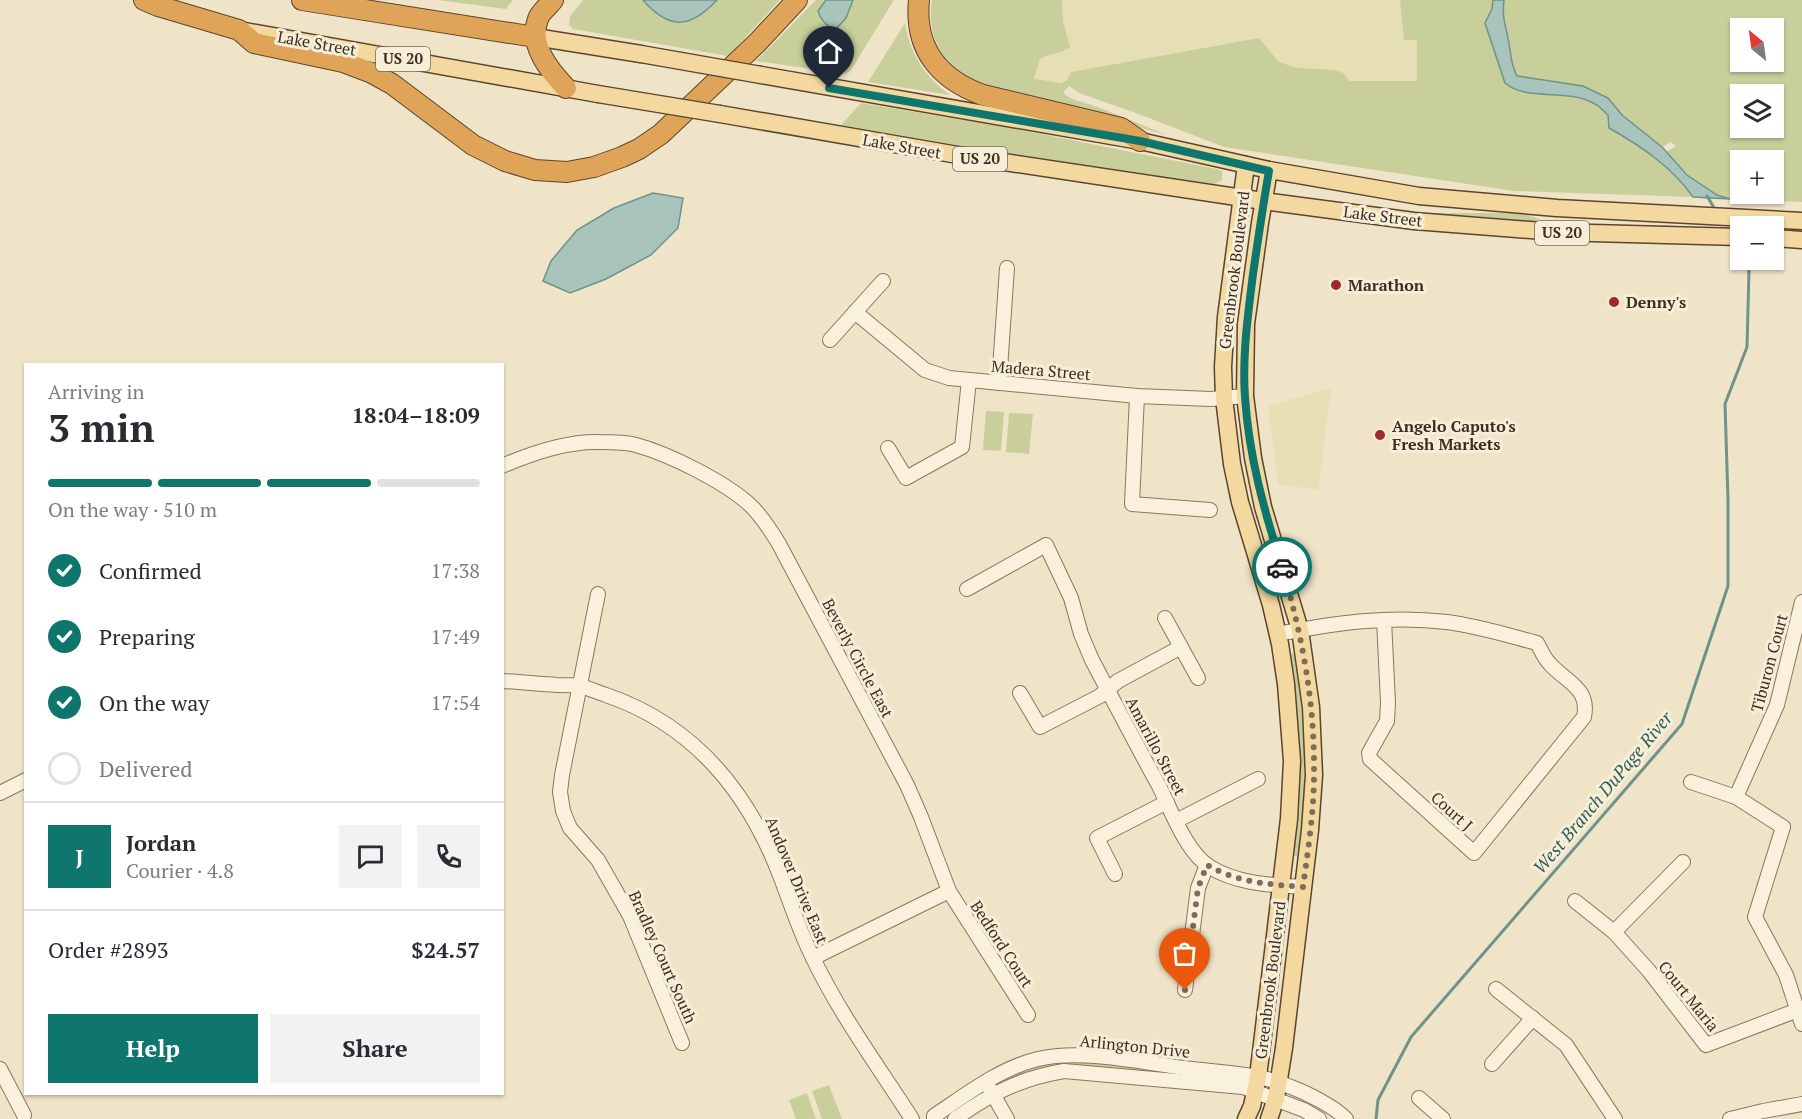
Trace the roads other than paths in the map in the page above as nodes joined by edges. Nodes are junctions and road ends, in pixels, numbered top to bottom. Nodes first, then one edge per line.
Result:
1 (144, 0) edge
2 (302, 0) edge
3 (553, 0) edge
4 (797, 0) edge
5 (920, 0) edge
6 (239, 30) junction
7 (535, 37) junction
8 (566, 88) junction
9 (1140, 141) junction
10 (1246, 165) junction
11 (1269, 171) junction
12 (1242, 198) junction
13 (1263, 201) junction
14 (1802, 221) edge
15 (1730, 236) edge
16 (1784, 239) edge
17 (1802, 240) edge
18 (1007, 268) dead end
19 (883, 280) dead end
20 (855, 312) junction
21 (830, 340) dead end
22 (969, 380) junction
23 (999, 383) junction
24 (1137, 396) junction
25 (1245, 396) junction
26 (1224, 398) junction
27 (888, 448) dead end
28 (504, 465) edge
29 (1210, 510) dead end
30 (967, 589) dead end
31 (598, 594) dead end
32 (1802, 602) edge
33 (1165, 618) dead end
34 (1384, 620) junction
35 (1300, 630) junction
36 (1278, 634) junction
37 (1181, 647) junction
38 (1198, 678) dead end
39 (504, 681) edge
40 (580, 686) junction
41 (1107, 690) junction
42 (1020, 693) dead end
43 (1258, 779) dead end
44 (24, 781) edge
45 (1691, 782) dead end
46 (1, 790) edge
47 (1736, 796) junction
48 (1167, 802) junction
49 (1176, 821) junction
50 (1683, 862) dead end
51 (1207, 865) junction
52 (1115, 874) dead end
53 (1281, 885) junction
54 (1303, 887) junction
55 (949, 891) junction
56 (1575, 901) dead end
57 (1614, 932) junction
58 (813, 958) junction
59 (1496, 989) dead end
60 (1185, 990) dead end
61 (1028, 1015) dead end
62 (1800, 1017) edge
63 (1533, 1018) junction
64 (682, 1043) dead end
65 (1492, 1064) dead end
66 (0, 1069) edge
67 (986, 1082) junction
68 (1256, 1084) junction
69 (1277, 1091) junction
70 (994, 1095) junction
71 (1419, 1098) dead end
72 (1802, 1104) edge
73 (24, 1115) dead end
74 (912, 1119) edge
75 (934, 1119) edge
76 (955, 1119) edge
77 (1007, 1119) edge
78 (1246, 1119) edge
79 (1269, 1119) edge
80 (1320, 1119) edge
81 (1346, 1119) edge
82 (1443, 1119) edge
83 (1615, 1119) edge
84 (1730, 1119) edge

1 - 6 highway, Lake Street / US 20
2 - 7 highway, Lake Street / US 20
3 - 7 highway
4 - 6 highway
5 - 9 highway
6 - 8 main road, Lake Street / US 20
7 - 8 highway
7 - 9 main road, Lake Street / US 20, bridge
8 - 12 main road, Lake Street / US 20, bridge
9 - 10 main road, Lake Street / US 20
10 - 11 main road, Lake Street / US 20
10 - 12 main road, Greenbrook Boulevard
11 - 13 main road, Greenbrook Boulevard
11 - 14 main road, Lake Street / US 20
12 - 13 main road, Lake Street / US 20
12 - 26 main road, Greenbrook Boulevard
13 - 15 main road, Lake Street / US 20
13 - 25 main road, Greenbrook Boulevard
16 - 17 main road
18 - 23 street
19 - 20 street
20 - 21 street
20 - 22 street, Madera Street
22 - 23 street, Madera Street
22 - 27 street
23 - 24 street, Madera Street
24 - 26 street, Madera Street
24 - 29 street
25 - 26 street, Madera Street
25 - 35 main road, Greenbrook Boulevard
26 - 36 main road, Greenbrook Boulevard
28 - 55 street, Beverly Circle East
30 - 41 street, Amarillo Street
31 - 40 street, Bradley Court South
32 - 47 street, Tiburon Court
33 - 37 street
34 - 34 street, Court J
34 - 35 street
35 - 36 street
35 - 54 main road, Greenbrook Boulevard
36 - 53 main road, Greenbrook Boulevard
37 - 38 street
37 - 41 street
39 - 40 street, Andover Drive East
40 - 58 street, Andover Drive East
40 - 64 street, Bradley Court South
41 - 42 street
41 - 48 street, Amarillo Street
43 - 49 street
44 - 46 street
45 - 47 street
47 - 62 street
48 - 49 street, Amarillo Street
48 - 52 street
49 - 51 street, Amarillo Street
50 - 57 street
51 - 53 street, Amarillo Street
51 - 60 street
53 - 54 street, Amarillo Street
53 - 68 main road, Greenbrook Boulevard
54 - 69 main road, Greenbrook Boulevard
55 - 58 street
55 - 61 street, Bedford Court
56 - 57 street, Court Maria
57 - 62 street, Court Maria
58 - 74 street, Andover Drive East
59 - 63 street
63 - 65 street
63 - 83 street
66 - 73 street
67 - 68 street, Arlington Drive
67 - 70 street
67 - 75 street, Arlington Drive
68 - 69 street, Arlington Drive
68 - 70 street, Arlington Drive
68 - 78 main road, Greenbrook Boulevard
69 - 79 main road, Greenbrook Boulevard
69 - 80 street
69 - 81 street
70 - 76 street, Arlington Drive
70 - 77 street
71 - 82 street
72 - 84 street

